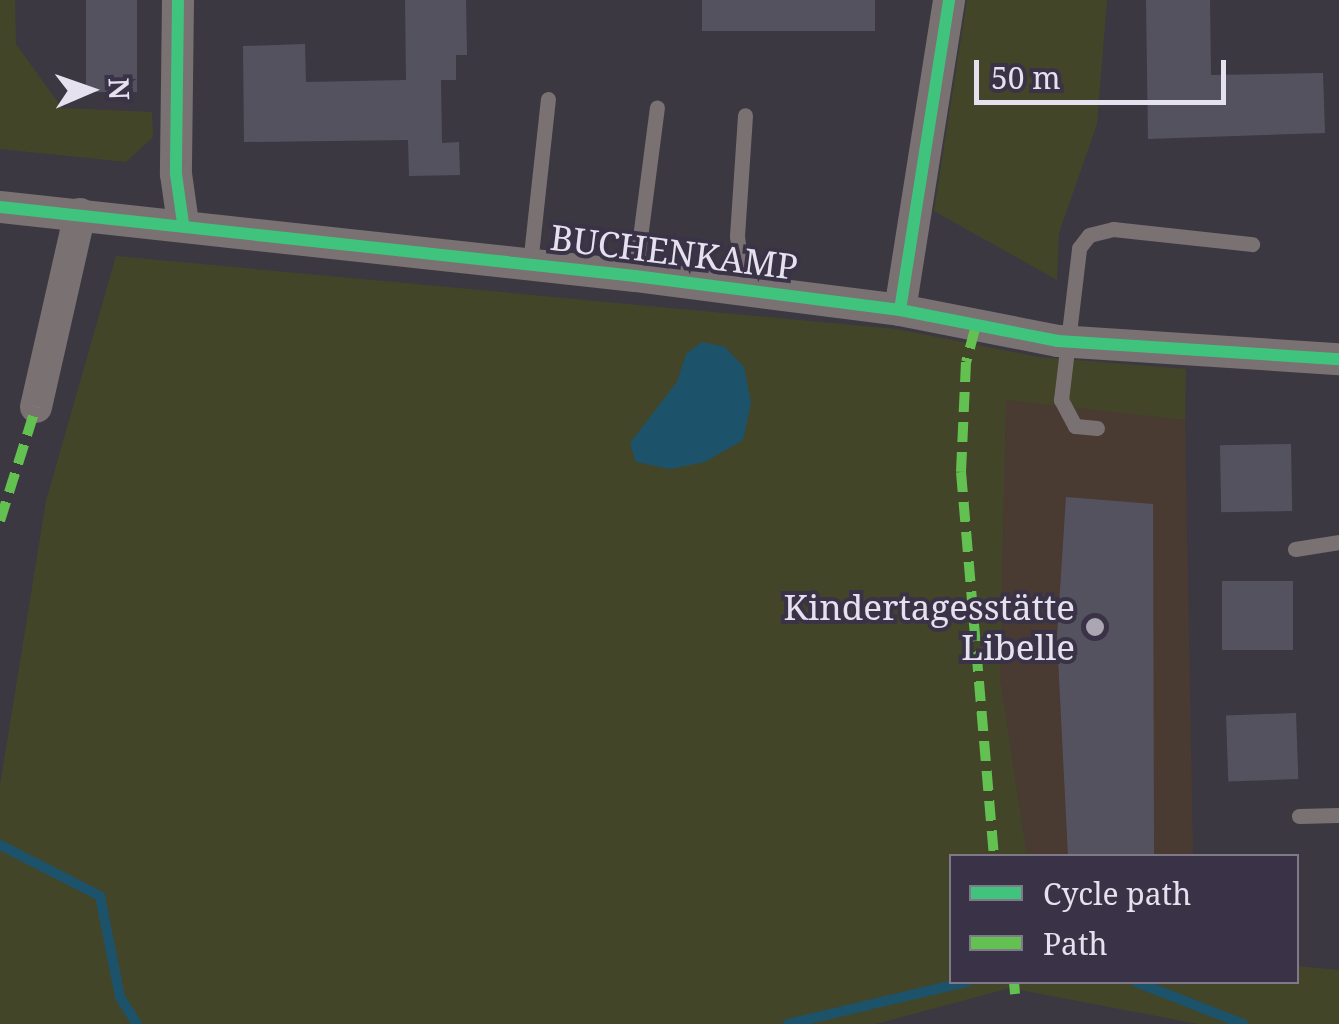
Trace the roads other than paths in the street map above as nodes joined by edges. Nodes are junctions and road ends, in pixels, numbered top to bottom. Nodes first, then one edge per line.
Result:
1 (178, 0) edge
2 (949, 0) edge
3 (548, 100) dead end
4 (657, 107) dead end
5 (746, 114) dead end
6 (0, 207) edge
7 (80, 214) junction
8 (183, 223) junction
9 (1252, 244) dead end
10 (530, 264) junction
11 (635, 276) junction
12 (744, 291) junction
13 (900, 310) junction
14 (1063, 342) junction
15 (1339, 359) edge
16 (36, 407) dead end
17 (1096, 428) dead end
18 (1339, 542) edge
19 (1295, 549) dead end
20 (1339, 815) edge
21 (1298, 816) dead end

1 - 8 street
2 - 13 street
3 - 10 lane
4 - 11 lane
5 - 12 lane
6 - 7 street, BUCHENKAMP
7 - 8 street, BUCHENKAMP
7 - 16 street
8 - 10 street, BUCHENKAMP
9 - 14 lane
10 - 11 street, BUCHENKAMP
11 - 12 street, BUCHENKAMP
12 - 13 street, BUCHENKAMP
13 - 14 street, BUCHENKAMP
14 - 15 street, BUCHENKAMP
14 - 17 lane
18 - 19 lane
20 - 21 lane

